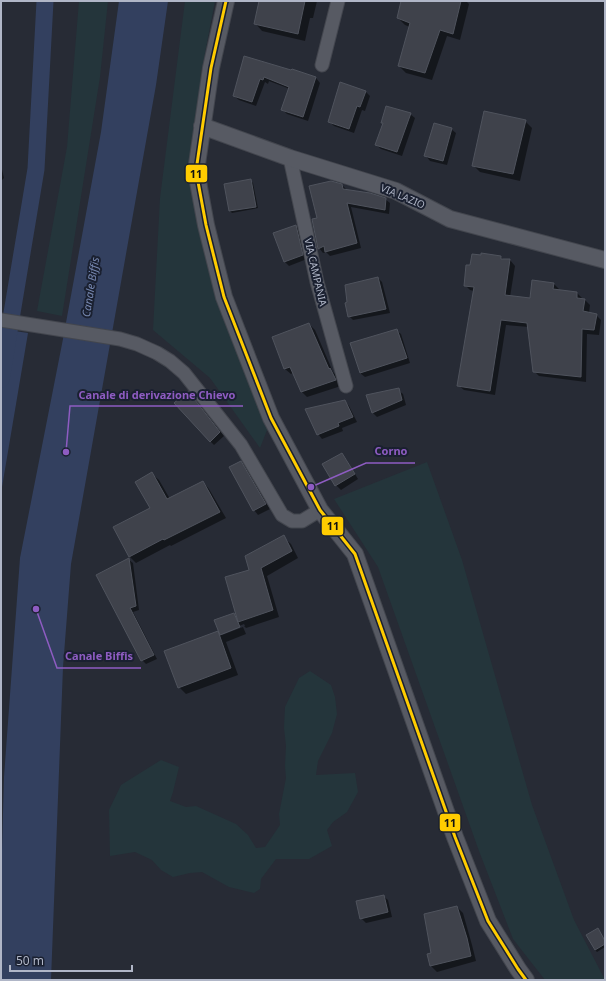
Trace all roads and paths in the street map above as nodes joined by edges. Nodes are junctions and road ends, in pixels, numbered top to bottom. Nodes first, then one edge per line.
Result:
1 (226, 1) edge
2 (338, 1) edge
3 (322, 65) dead end
4 (202, 126) junction
5 (290, 158) junction
6 (605, 260) edge
7 (1, 320) edge
8 (346, 386) dead end
9 (320, 510) junction
10 (526, 980) edge

1 - 4 street
2 - 3 street
4 - 5 street, VIA LAZIO
4 - 9 street
5 - 6 street, VIA LAZIO
5 - 8 street, VIA CAMPANIA
7 - 9 street
9 - 10 street

